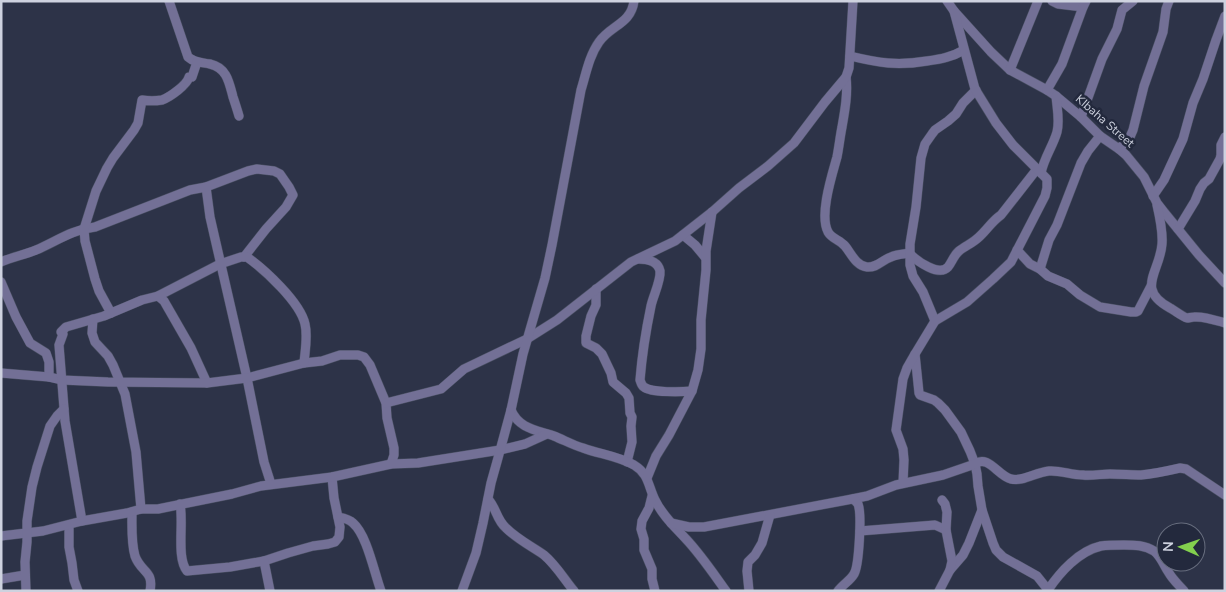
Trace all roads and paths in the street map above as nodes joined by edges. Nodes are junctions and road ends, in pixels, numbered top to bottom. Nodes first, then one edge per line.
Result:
1 (169, 1) edge
2 (634, 1) edge
3 (853, 1) edge
4 (947, 1) edge
5 (1038, 1) edge
6 (1052, 1) edge
7 (1133, 1) edge
8 (1169, 1) edge
9 (1084, 4) edge
10 (954, 11) junction
11 (1225, 16) edge
12 (964, 50) junction
13 (850, 56) junction
14 (197, 62) junction
15 (1010, 70) junction
16 (846, 77) junction
17 (976, 90) junction
18 (1047, 90) junction
19 (1056, 96) junction
20 (238, 116) dead end
21 (1081, 117) junction
22 (1100, 136) junction
23 (1225, 137) edge
24 (1120, 149) junction
25 (1223, 155) edge
26 (1039, 171) junction
27 (206, 187) junction
28 (1155, 199) junction
29 (712, 212) junction
30 (84, 229) junction
31 (1178, 229) junction
32 (683, 235) junction
33 (1017, 250) junction
34 (910, 253) junction
35 (244, 257) junction
36 (705, 257) junction
37 (638, 259) junction
38 (1, 262) edge
39 (220, 264) junction
40 (1040, 269) junction
41 (1, 282) edge
42 (1225, 283) edge
43 (1151, 286) junction
44 (596, 289) junction
45 (158, 296) junction
46 (111, 313) junction
47 (93, 319) junction
48 (935, 321) junction
49 (1225, 323) edge
50 (527, 339) junction
51 (914, 354) junction
52 (304, 363) junction
53 (1, 373) edge
54 (49, 377) junction
55 (247, 378) junction
56 (62, 380) junction
57 (120, 381) junction
58 (207, 383) junction
59 (692, 391) junction
60 (386, 402) junction
61 (64, 410) junction
62 (511, 410) junction
63 (547, 434) junction
64 (500, 450) junction
65 (627, 462) junction
66 (391, 464) junction
67 (974, 464) junction
68 (332, 476) junction
69 (647, 478) junction
70 (903, 483) junction
71 (271, 484) junction
72 (652, 493) junction
73 (1225, 495) edge
74 (488, 499) junction
75 (853, 499) junction
76 (942, 500) dead end
77 (180, 504) junction
78 (136, 510) junction
79 (982, 510) junction
80 (770, 515) junction
81 (338, 516) junction
82 (82, 521) junction
83 (671, 523) junction
84 (69, 525) junction
85 (946, 530) junction
86 (860, 531) junction
87 (27, 533) junction
88 (1, 536) edge
89 (264, 561) junction
90 (950, 570) junction
91 (25, 575) junction
92 (1, 580) edge
93 (1048, 590) edge
94 (26, 591) edge
95 (78, 591) edge
96 (150, 591) edge
97 (270, 591) edge
98 (381, 591) edge
99 (462, 591) edge
100 (574, 591) edge
101 (655, 591) edge
102 (726, 591) edge
103 (750, 591) edge
104 (838, 591) edge
105 (939, 591) edge
106 (1184, 591) edge

1 - 14 street
2 - 50 street
3 - 13 street
4 - 10 street, KIbaha Street
5 - 15 street
6 - 9 street
7 - 21 street
8 - 24 street
9 - 18 street
10 - 12 street
10 - 15 street, KIbaha Street
11 - 28 street
12 - 13 street
12 - 17 street
13 - 16 street
14 - 20 street
14 - 30 street
15 - 18 street, KIbaha Street
16 - 29 street
16 - 34 street
17 - 26 street
17 - 34 street
18 - 19 street, KIbaha Street
19 - 21 street, KIbaha Street
19 - 26 street
21 - 22 street, KIbaha Street
22 - 24 street, KIbaha Street
22 - 40 street
23 - 25 street
24 - 28 street, KIbaha Street
25 - 31 street
26 - 33 street
26 - 34 street
27 - 30 street
27 - 35 street
27 - 39 street
28 - 31 street, KIbaha Street
28 - 43 street
29 - 32 street
29 - 36 street
30 - 38 street
30 - 46 street
31 - 42 street, KIbaha Street
32 - 36 street
32 - 37 street
33 - 40 street
33 - 48 street
34 - 48 street
35 - 39 street
35 - 52 street
36 - 59 street
37 - 44 street
37 - 59 street
39 - 45 street
39 - 55 street
40 - 43 street
41 - 54 street
43 - 49 street
44 - 50 street
44 - 65 street
45 - 46 street
45 - 58 street
46 - 47 street
47 - 56 street
47 - 57 street
48 - 51 street
50 - 60 street
50 - 62 street
51 - 67 street
51 - 70 street
52 - 55 street
52 - 60 street
53 - 54 street
54 - 56 street
55 - 58 street
55 - 71 street
56 - 57 street
56 - 61 street
57 - 58 street
57 - 78 street
59 - 69 street
60 - 66 street
61 - 82 street
61 - 87 street
62 - 63 street
62 - 64 street
63 - 64 street
63 - 65 street
64 - 66 street
64 - 74 street
65 - 69 street
66 - 68 street
67 - 70 street
67 - 73 street
67 - 79 street
68 - 71 street
68 - 81 street
69 - 72 street
70 - 75 street
71 - 77 street
72 - 83 street
72 - 101 street
74 - 99 street
74 - 100 street
75 - 80 street
75 - 86 street
76 - 85 street
77 - 78 street
77 - 89 street
78 - 82 street
78 - 96 street
79 - 90 street
79 - 93 street
80 - 83 street
80 - 103 street
81 - 89 street
81 - 98 street
82 - 84 street
83 - 102 street
84 - 87 street
84 - 95 street
85 - 86 street
85 - 90 street
86 - 104 street
87 - 88 street
87 - 91 street
89 - 97 street
90 - 105 street
91 - 92 street
91 - 94 street
93 - 106 street

